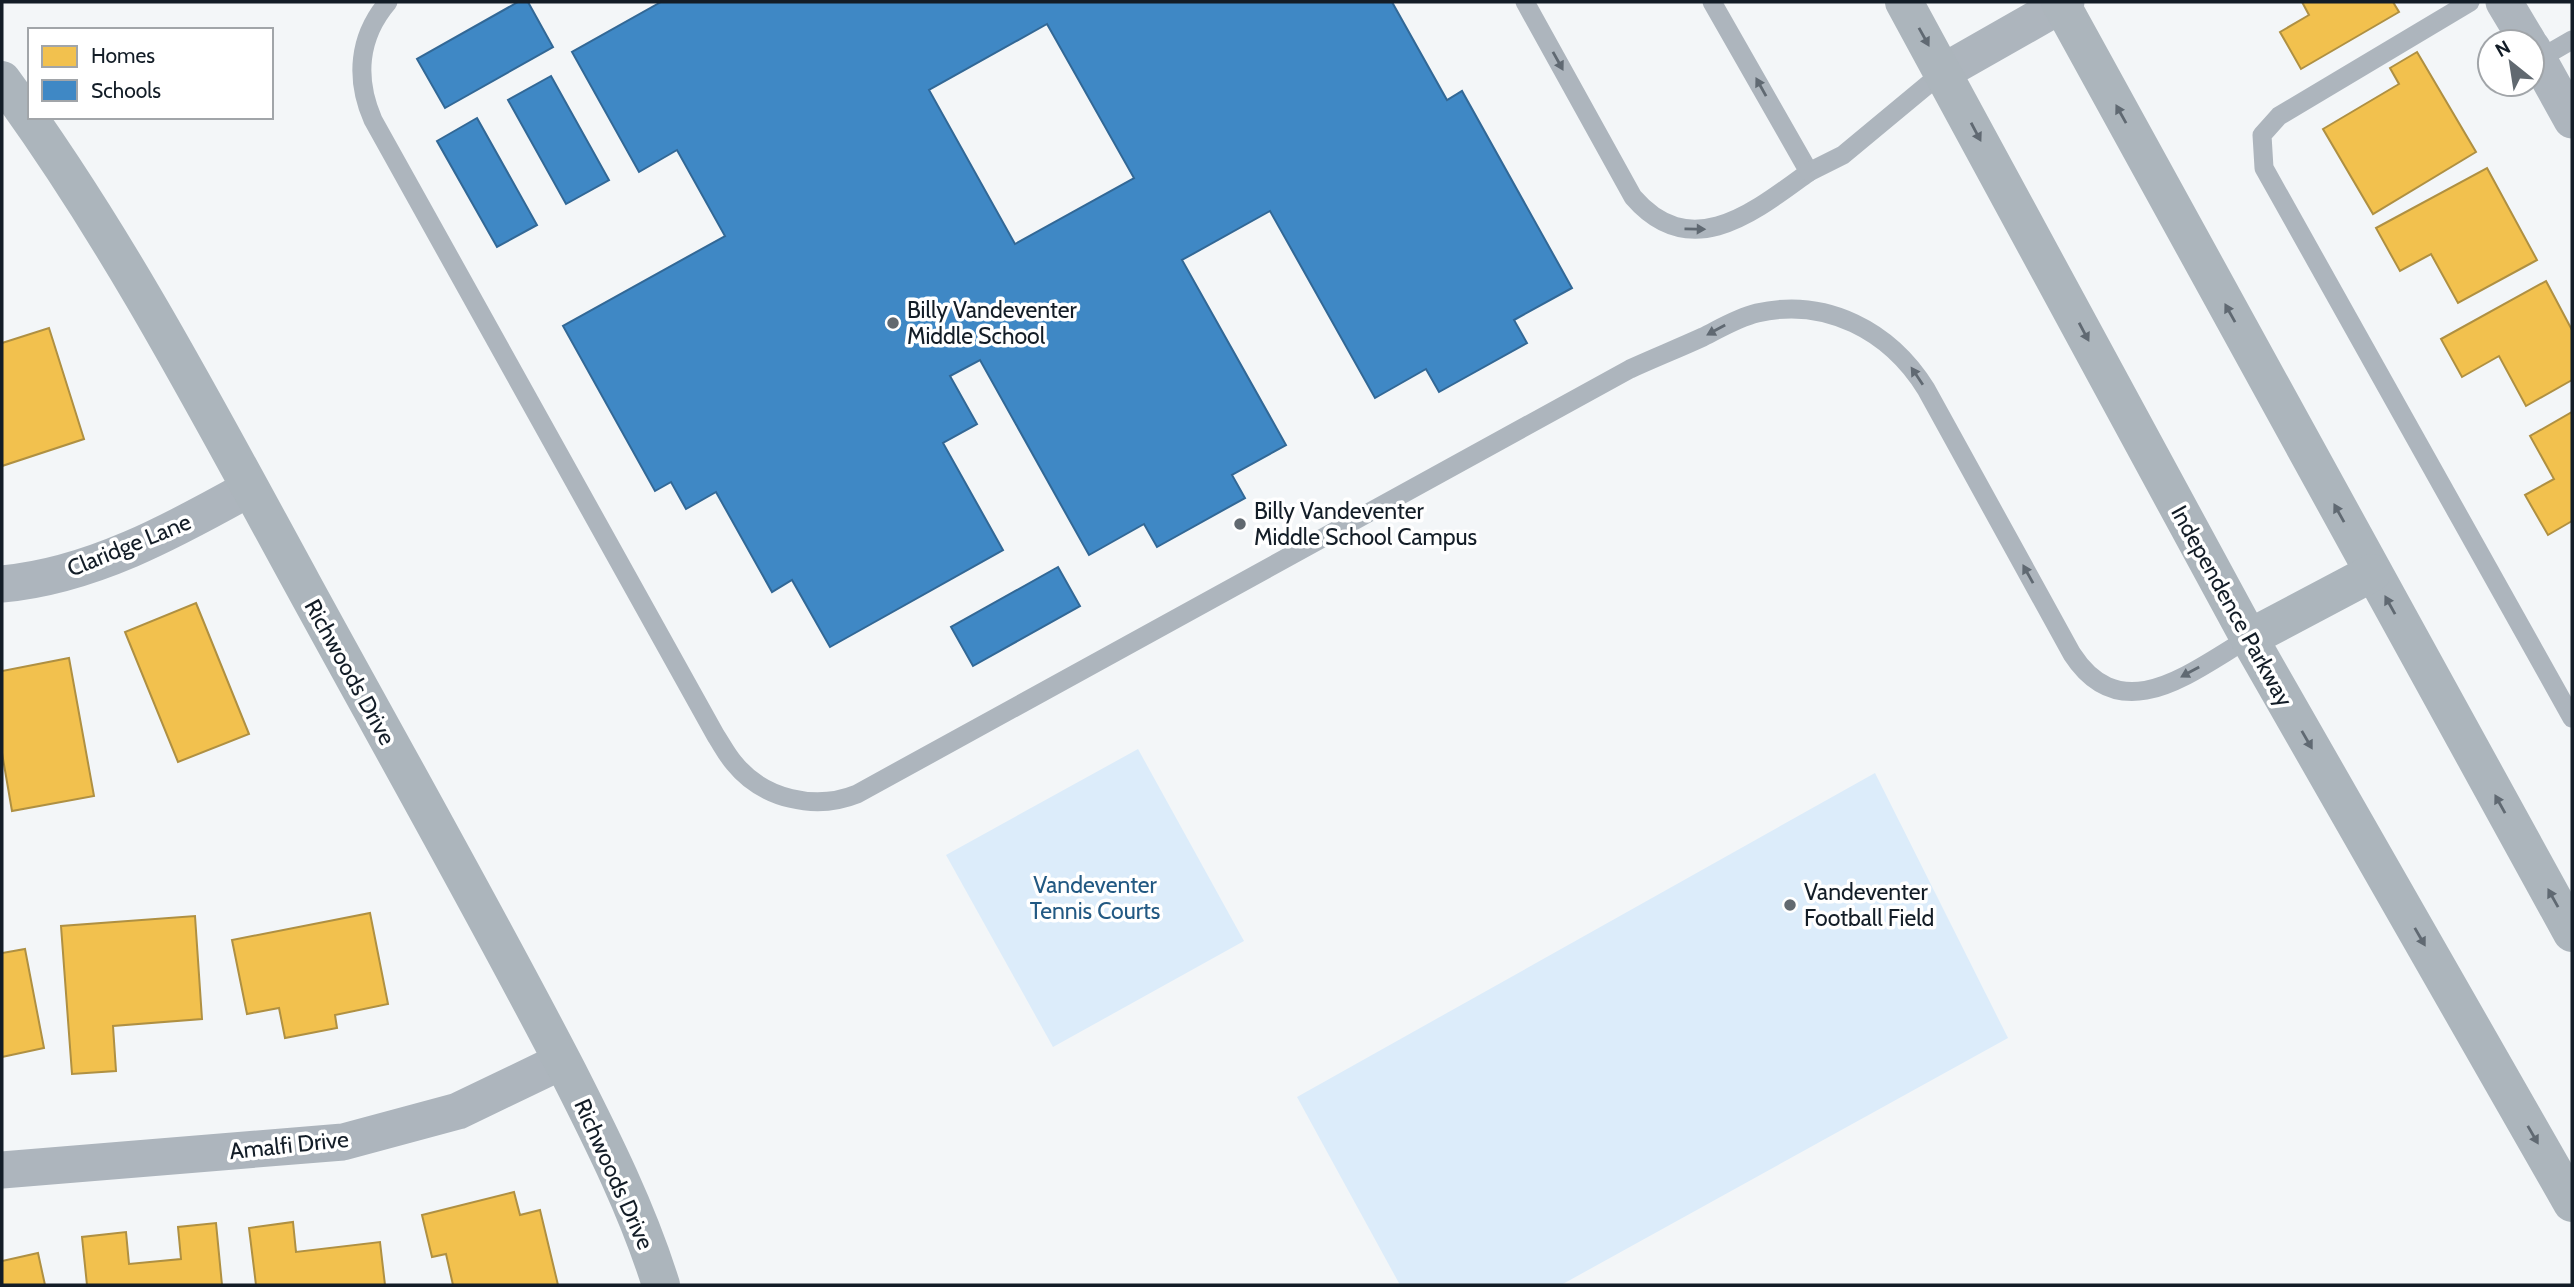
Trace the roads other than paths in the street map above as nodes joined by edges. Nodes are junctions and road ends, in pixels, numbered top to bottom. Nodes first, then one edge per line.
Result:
1 (388, 2) edge
2 (1525, 2) edge
3 (1712, 2) edge
4 (1904, 2) edge
5 (2469, 2) edge
6 (2504, 2) edge
7 (2062, 3) edge
8 (2520, 28) edge
9 (2572, 40) edge
10 (2546, 47) edge
11 (1943, 72) junction
12 (2546, 73) edge
13 (2, 80) edge
14 (28, 117) edge
15 (29, 119) edge
16 (2572, 120) edge
17 (1809, 172) junction
18 (250, 488) junction
19 (2372, 573) junction
20 (2, 584) edge
21 (2249, 638) junction
22 (2572, 718) edge
23 (2572, 933) edge
24 (562, 1061) junction
25 (2, 1170) edge
26 (2572, 1203) edge
27 (661, 1285) edge

21 -> 1 lane
2 -> 17 lane
17 -> 3 lane
4 -> 11 main road, Independence Parkway
5 - 22 lane
6 - 8 street
7 - 11 street
19 -> 7 main road
9 - 10 lane
11 - 17 lane
11 -> 21 main road, Independence Parkway
12 - 16 street
13 - 14 main road, Richwoods Drive
15 - 18 main road, Richwoods Drive
18 - 20 street, Claridge Lane
18 - 24 main road, Richwoods Drive
19 - 21 main road
23 -> 19 main road
21 -> 26 main road, Independence Parkway
24 - 25 street, Amalfi Drive
24 - 27 main road, Richwoods Drive

